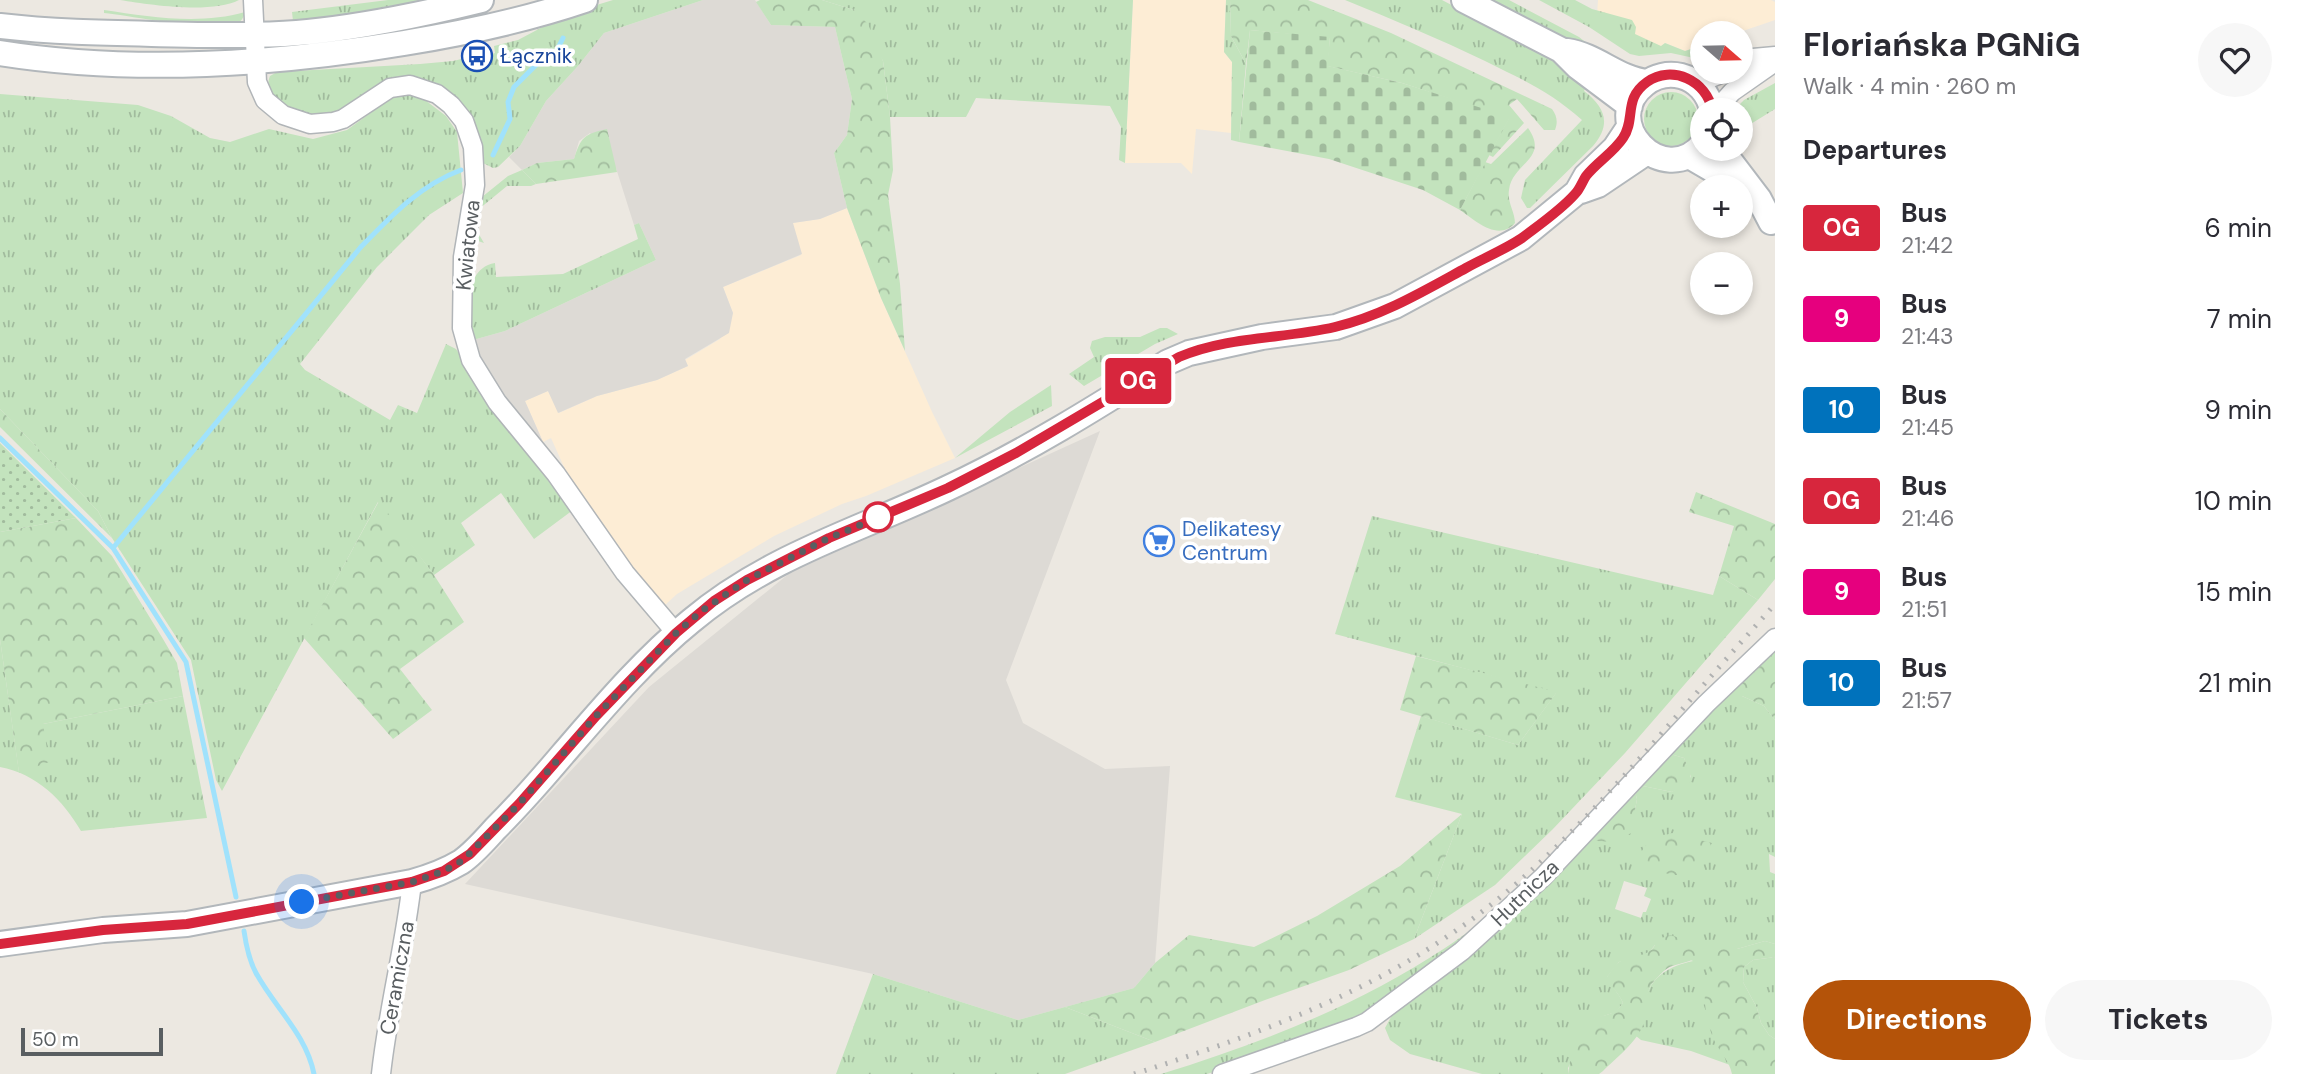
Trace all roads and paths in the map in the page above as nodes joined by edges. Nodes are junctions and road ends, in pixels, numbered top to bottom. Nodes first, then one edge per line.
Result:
1 (253, 0) edge
2 (481, 0) edge
3 (585, 0) edge
4 (1465, 0) edge
5 (0, 26) edge
6 (255, 36) junction
7 (1561, 50) junction
8 (0, 53) edge
9 (1775, 56) edge
10 (1754, 58) edge
11 (255, 61) junction
12 (1775, 62) edge
13 (1690, 80) edge
14 (1647, 82) junction
15 (1697, 84) edge
16 (1708, 98) edge
17 (1726, 98) edge
18 (1630, 116) junction
19 (1647, 152) junction
20 (1690, 152) edge
21 (1705, 161) edge
22 (1730, 161) edge
23 (1719, 175) edge
24 (1577, 192) junction
25 (1753, 206) edge
26 (1773, 224) edge
27 (676, 633) junction
28 (1775, 638) edge
29 (412, 882) junction
30 (0, 944) edge
31 (382, 1074) edge
32 (1222, 1074) edge

1 - 6 street, Kwiatowa
2 - 6 street
3 - 11 street
4 - 7 street
5 - 6 street
6 - 11 street, Kwiatowa
7 - 14 street
7 - 18 street
8 - 11 street
9 - 10 street
11 - 27 street, Kwiatowa
12 - 17 street
13 - 14 street
14 - 18 street
15 - 16 street
18 - 19 street
18 - 24 street
19 - 20 street
19 - 24 street
21 - 23 street
22 - 26 street
24 - 27 street
25 - 26 street
27 - 29 street
28 - 32 street, Hutnicza
29 - 30 street
29 - 31 street, Ceramiczna

